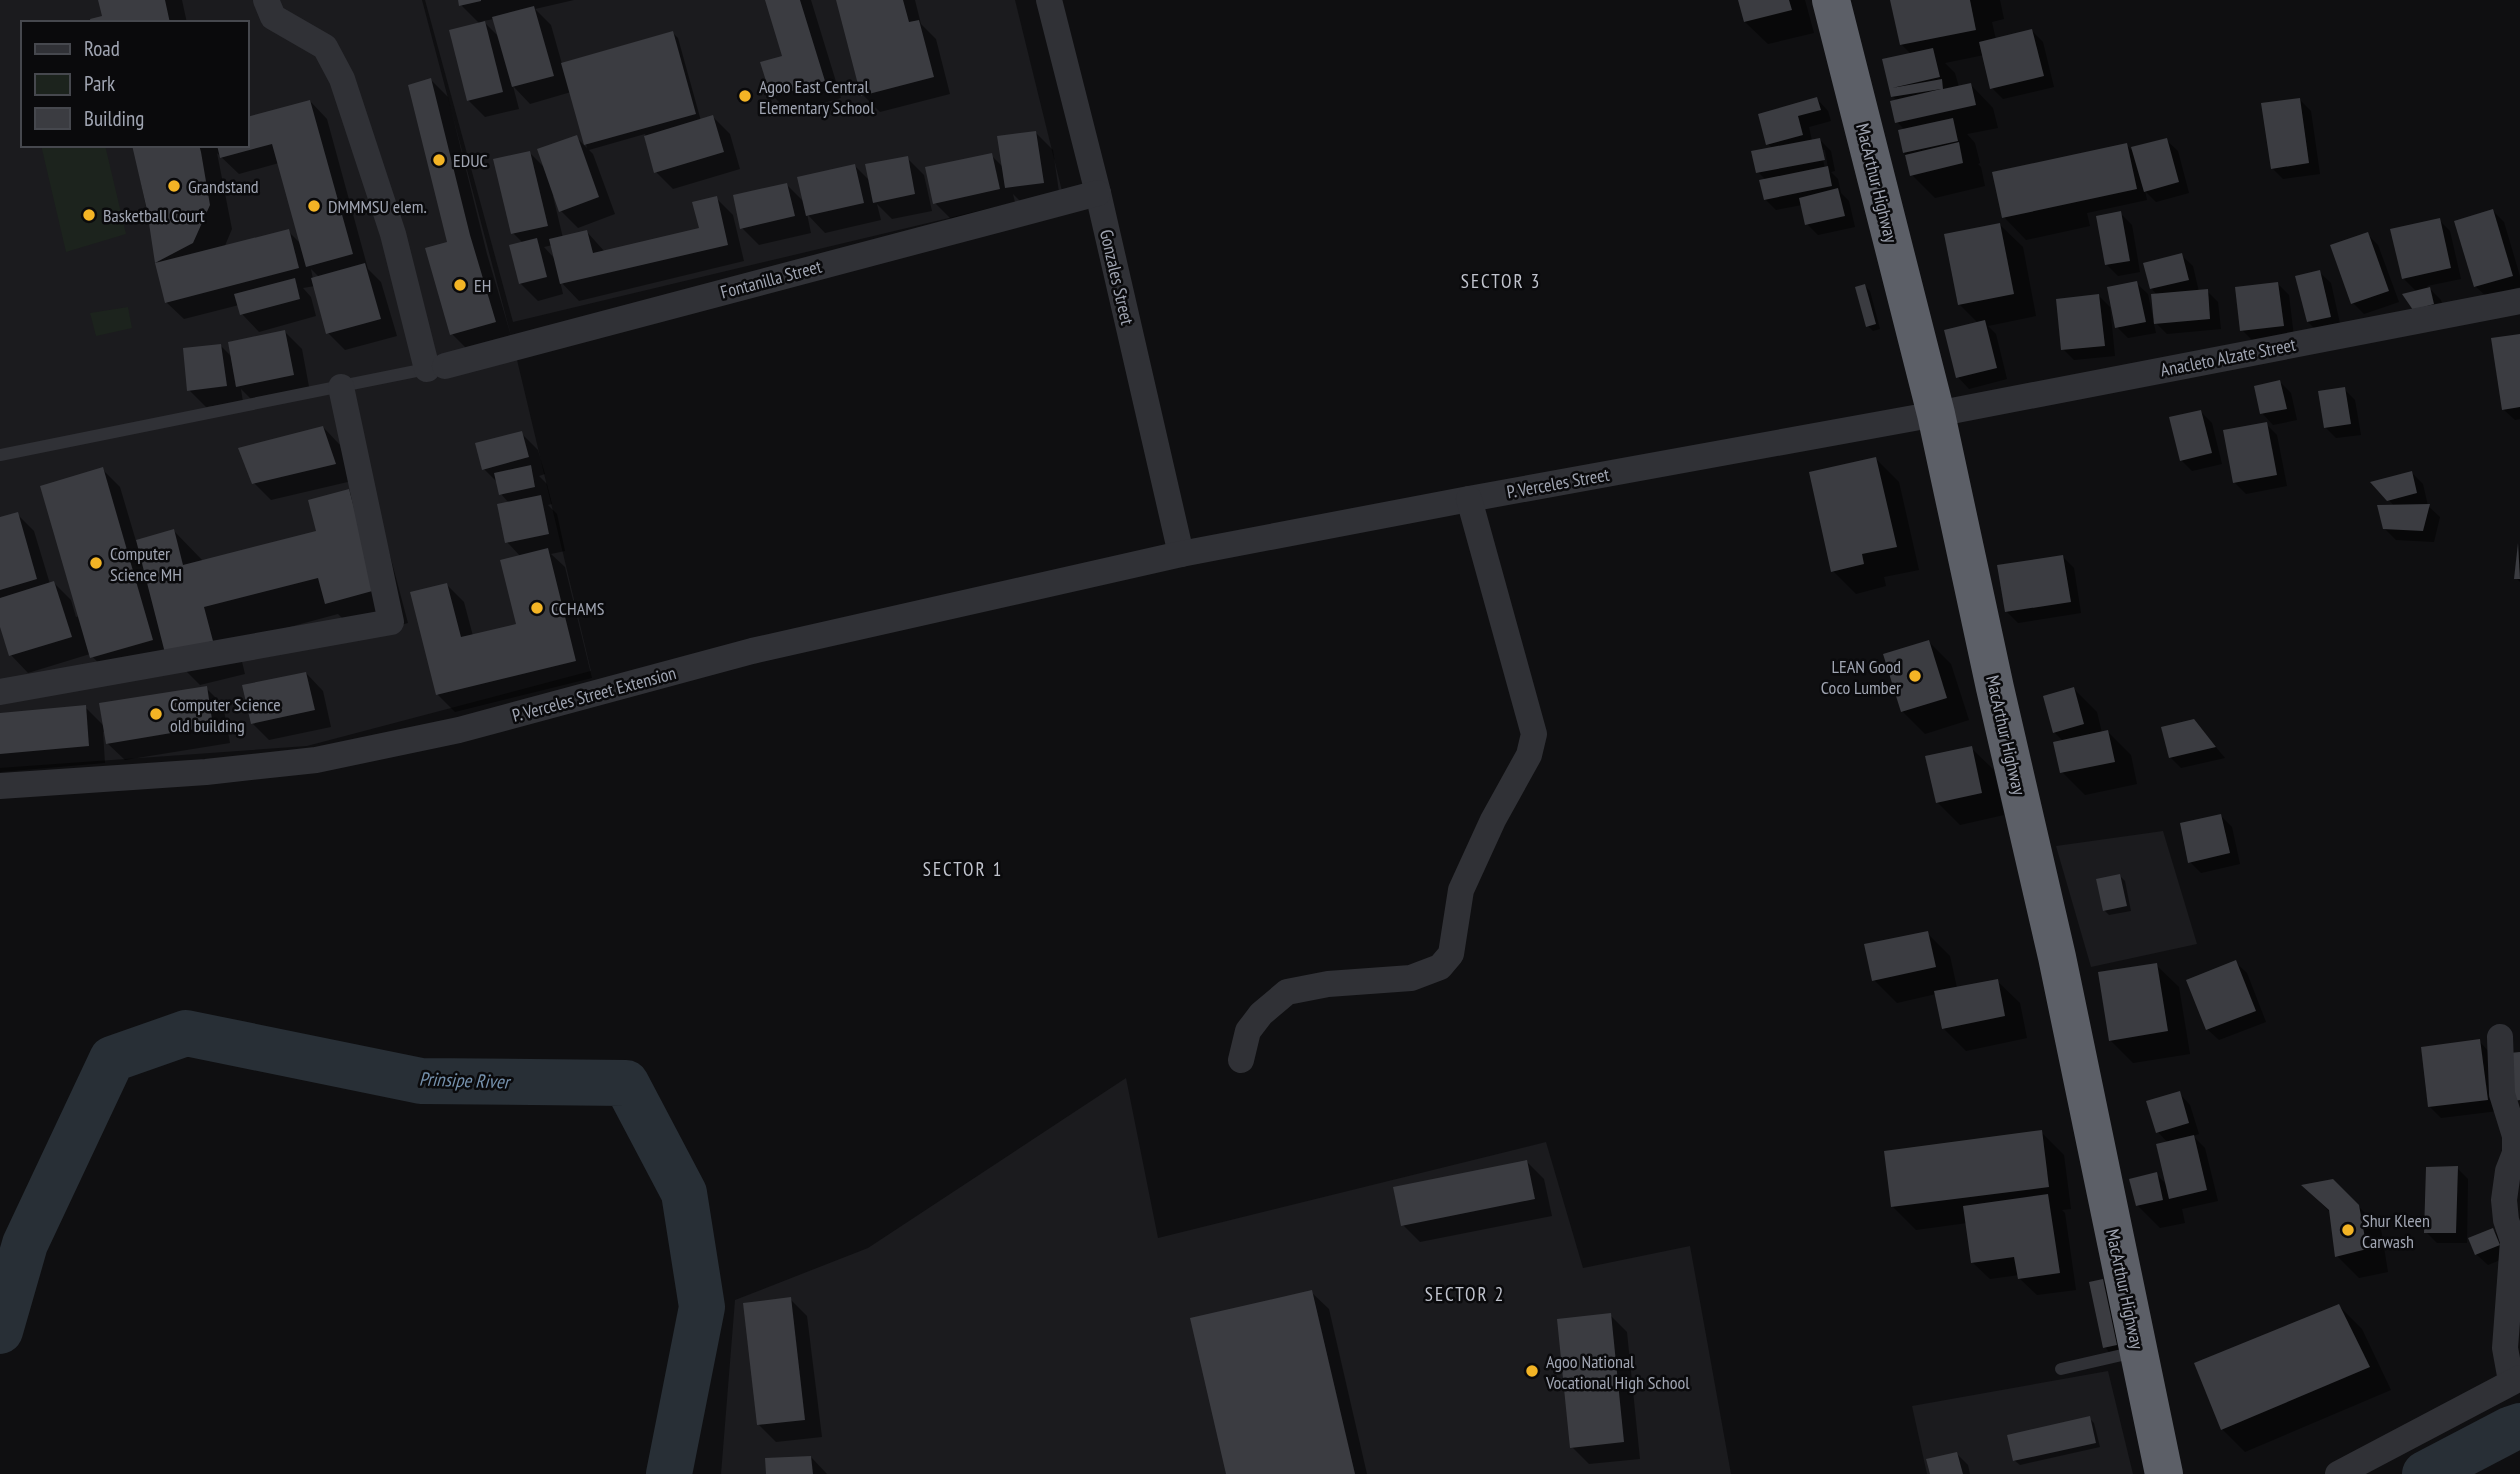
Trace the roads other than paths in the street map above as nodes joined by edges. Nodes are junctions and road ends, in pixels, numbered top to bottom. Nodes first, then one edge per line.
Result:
1 (266, 0) edge
2 (1049, 0) edge
3 (1831, 0) edge
4 (1098, 193) junction
5 (2520, 301) edge
6 (436, 367) junction
7 (341, 387) junction
8 (1936, 414) junction
9 (0, 455) edge
10 (1469, 499) junction
11 (1181, 554) junction
12 (0, 692) edge
13 (0, 786) edge
14 (2500, 1037) dead end
15 (1241, 1060) dead end
16 (2138, 1352) junction
17 (2061, 1369) dead end
18 (2516, 1379) edge
19 (2166, 1473) edge
20 (2338, 1474) edge

1 - 6 street
2 - 4 street, Gonzales Street
3 - 8 highway, MacArthur Highway
4 - 6 street, Fontanilla Street
4 - 11 street, Gonzales Street
5 - 8 street, Anacleto Alzate Street
6 - 7 lane
7 - 9 lane
7 - 12 street
8 - 10 street, P. Verceles Street
8 - 16 highway, MacArthur Highway
10 - 11 street, P. Verceles Street
10 - 15 street
11 - 13 street, P. Verceles Street Extension
14 - 18 street
16 - 17 lane
16 - 19 highway, MacArthur Highway
18 - 20 street

